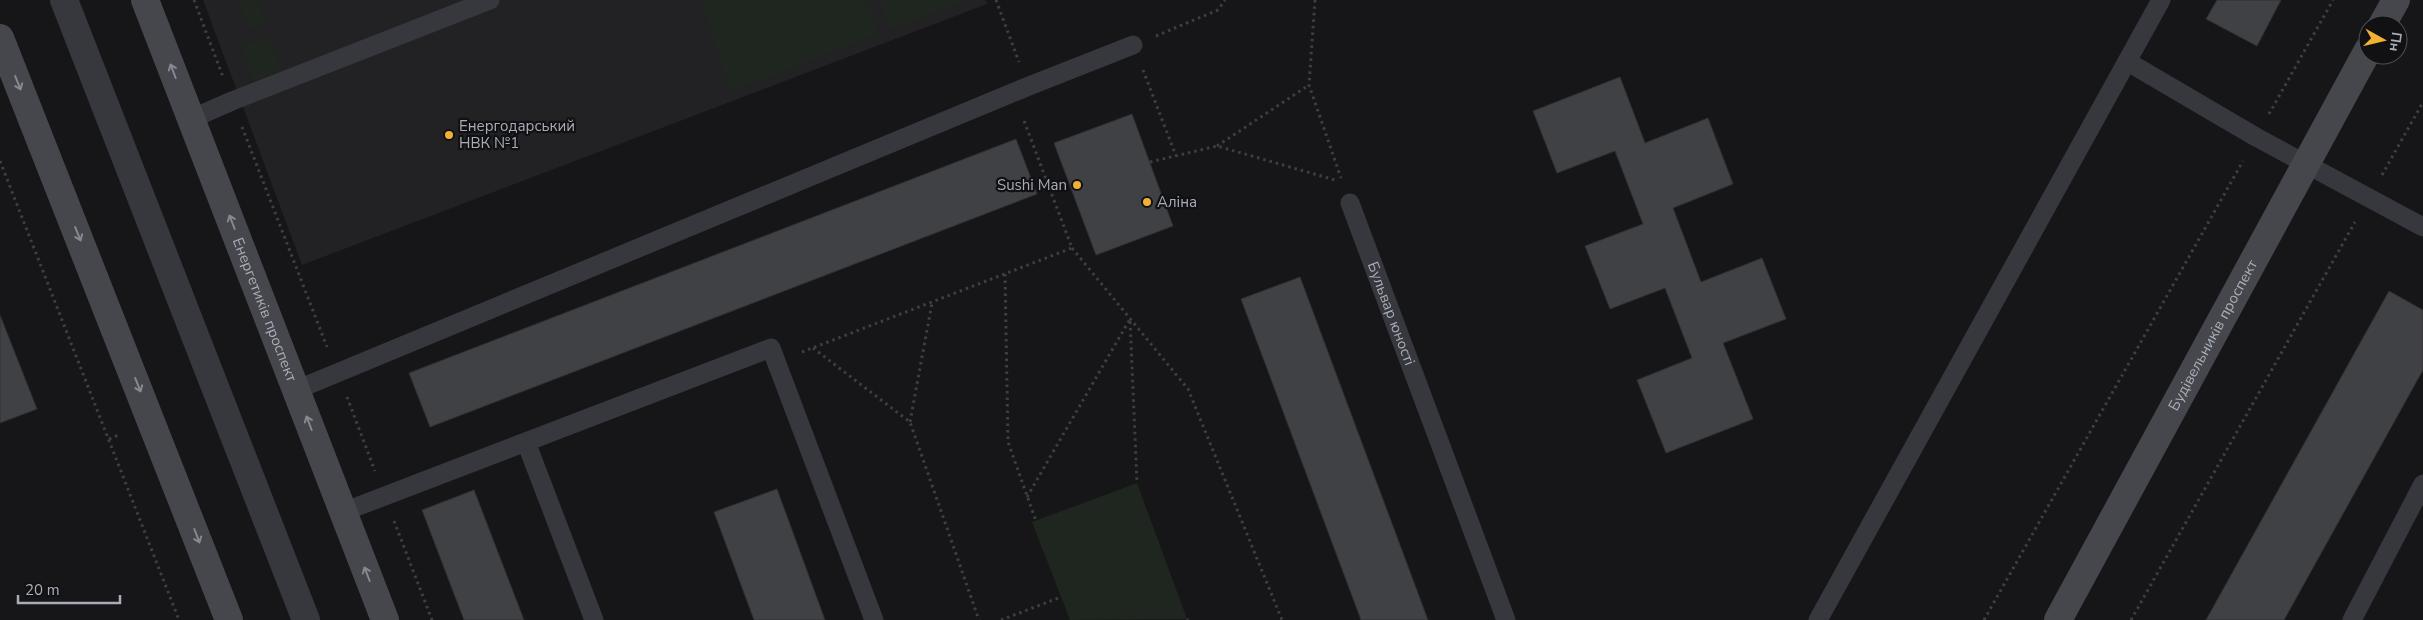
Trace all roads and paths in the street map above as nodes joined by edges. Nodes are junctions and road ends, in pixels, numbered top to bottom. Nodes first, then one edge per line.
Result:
1 (64, 0) edge
2 (145, 0) edge
3 (194, 0) edge
4 (490, 0) edge
5 (996, 0) edge
6 (1225, 0) edge
7 (1315, 0) edge
8 (2161, 0) edge
9 (2333, 0) edge
10 (2396, 0) edge
11 (2388, 15) edge
12 (0, 38) edge
13 (1134, 45) junction
14 (2128, 62) junction
15 (2360, 65) edge
16 (1309, 85) junction
17 (1021, 89) junction
18 (232, 101) junction
19 (2423, 102) edge
20 (191, 119) junction
21 (2256, 137) junction
22 (1217, 146) junction
23 (1176, 156) junction
24 (0, 161) edge
25 (1150, 162) dead end
26 (2304, 164) junction
27 (2369, 198) junction
28 (1350, 203) dead end
29 (2423, 227) edge
30 (1072, 248) junction
31 (1005, 274) junction
32 (932, 302) junction
33 (1130, 319) junction
34 (812, 348) junction
35 (776, 362) junction
36 (337, 373) junction
37 (296, 390) junction
38 (910, 422) junction
39 (526, 442) junction
40 (1137, 482) dead end
41 (2423, 484) edge
42 (1028, 498) junction
43 (344, 512) junction
44 (1036, 521) dead end
45 (1061, 597) dead end
46 (179, 620) edge
47 (229, 620) edge
48 (306, 620) edge
49 (385, 620) edge
50 (594, 620) edge
51 (874, 620) edge
52 (979, 620) edge
53 (1001, 620) edge
54 (1282, 620) edge
55 (1506, 620) edge
56 (1818, 620) edge
57 (1984, 620) edge
58 (2058, 620) edge
59 (2131, 620) edge
60 (2352, 620) edge

1 - 48 street
20 -> 2 street, Енергетиків проспект
3 - 18 path
4 - 18 lane
5 - 17 path
6 - 13 path
7 - 16 path
8 - 14 lane
9 - 21 path
10 - 11 street
12 -> 47 street
13 - 17 lane
13 - 23 path
14 - 21 lane
14 - 56 lane
15 - 26 street, Будівельників проспект
16 - 22 path
16 - 22 path
17 - 30 path
17 - 36 lane
18 - 20 lane
18 - 36 path
19 - 27 path
37 -> 20 street, Енергетиків проспект
21 - 26 lane
21 - 57 path
22 - 23 path
23 - 25 path
24 - 46 path
26 - 27 lane
26 - 58 street, Будівельників проспект
27 - 29 lane
27 - 59 path
28 - 55 lane, Бульвар юності
30 - 31 path
30 - 33 path
31 - 32 path
31 - 42 path
32 - 34 path
32 - 38 path
33 - 40 path
33 - 42 path
33 - 54 path
34 - 35 path
34 - 38 path
35 - 39 lane
35 - 51 lane
36 - 37 lane
43 -> 37 street, Енергетиків проспект
38 - 52 path
39 - 43 lane
39 - 50 lane
41 - 60 lane
42 - 44 path
49 -> 43 street, Енергетиків проспект
45 - 53 path

